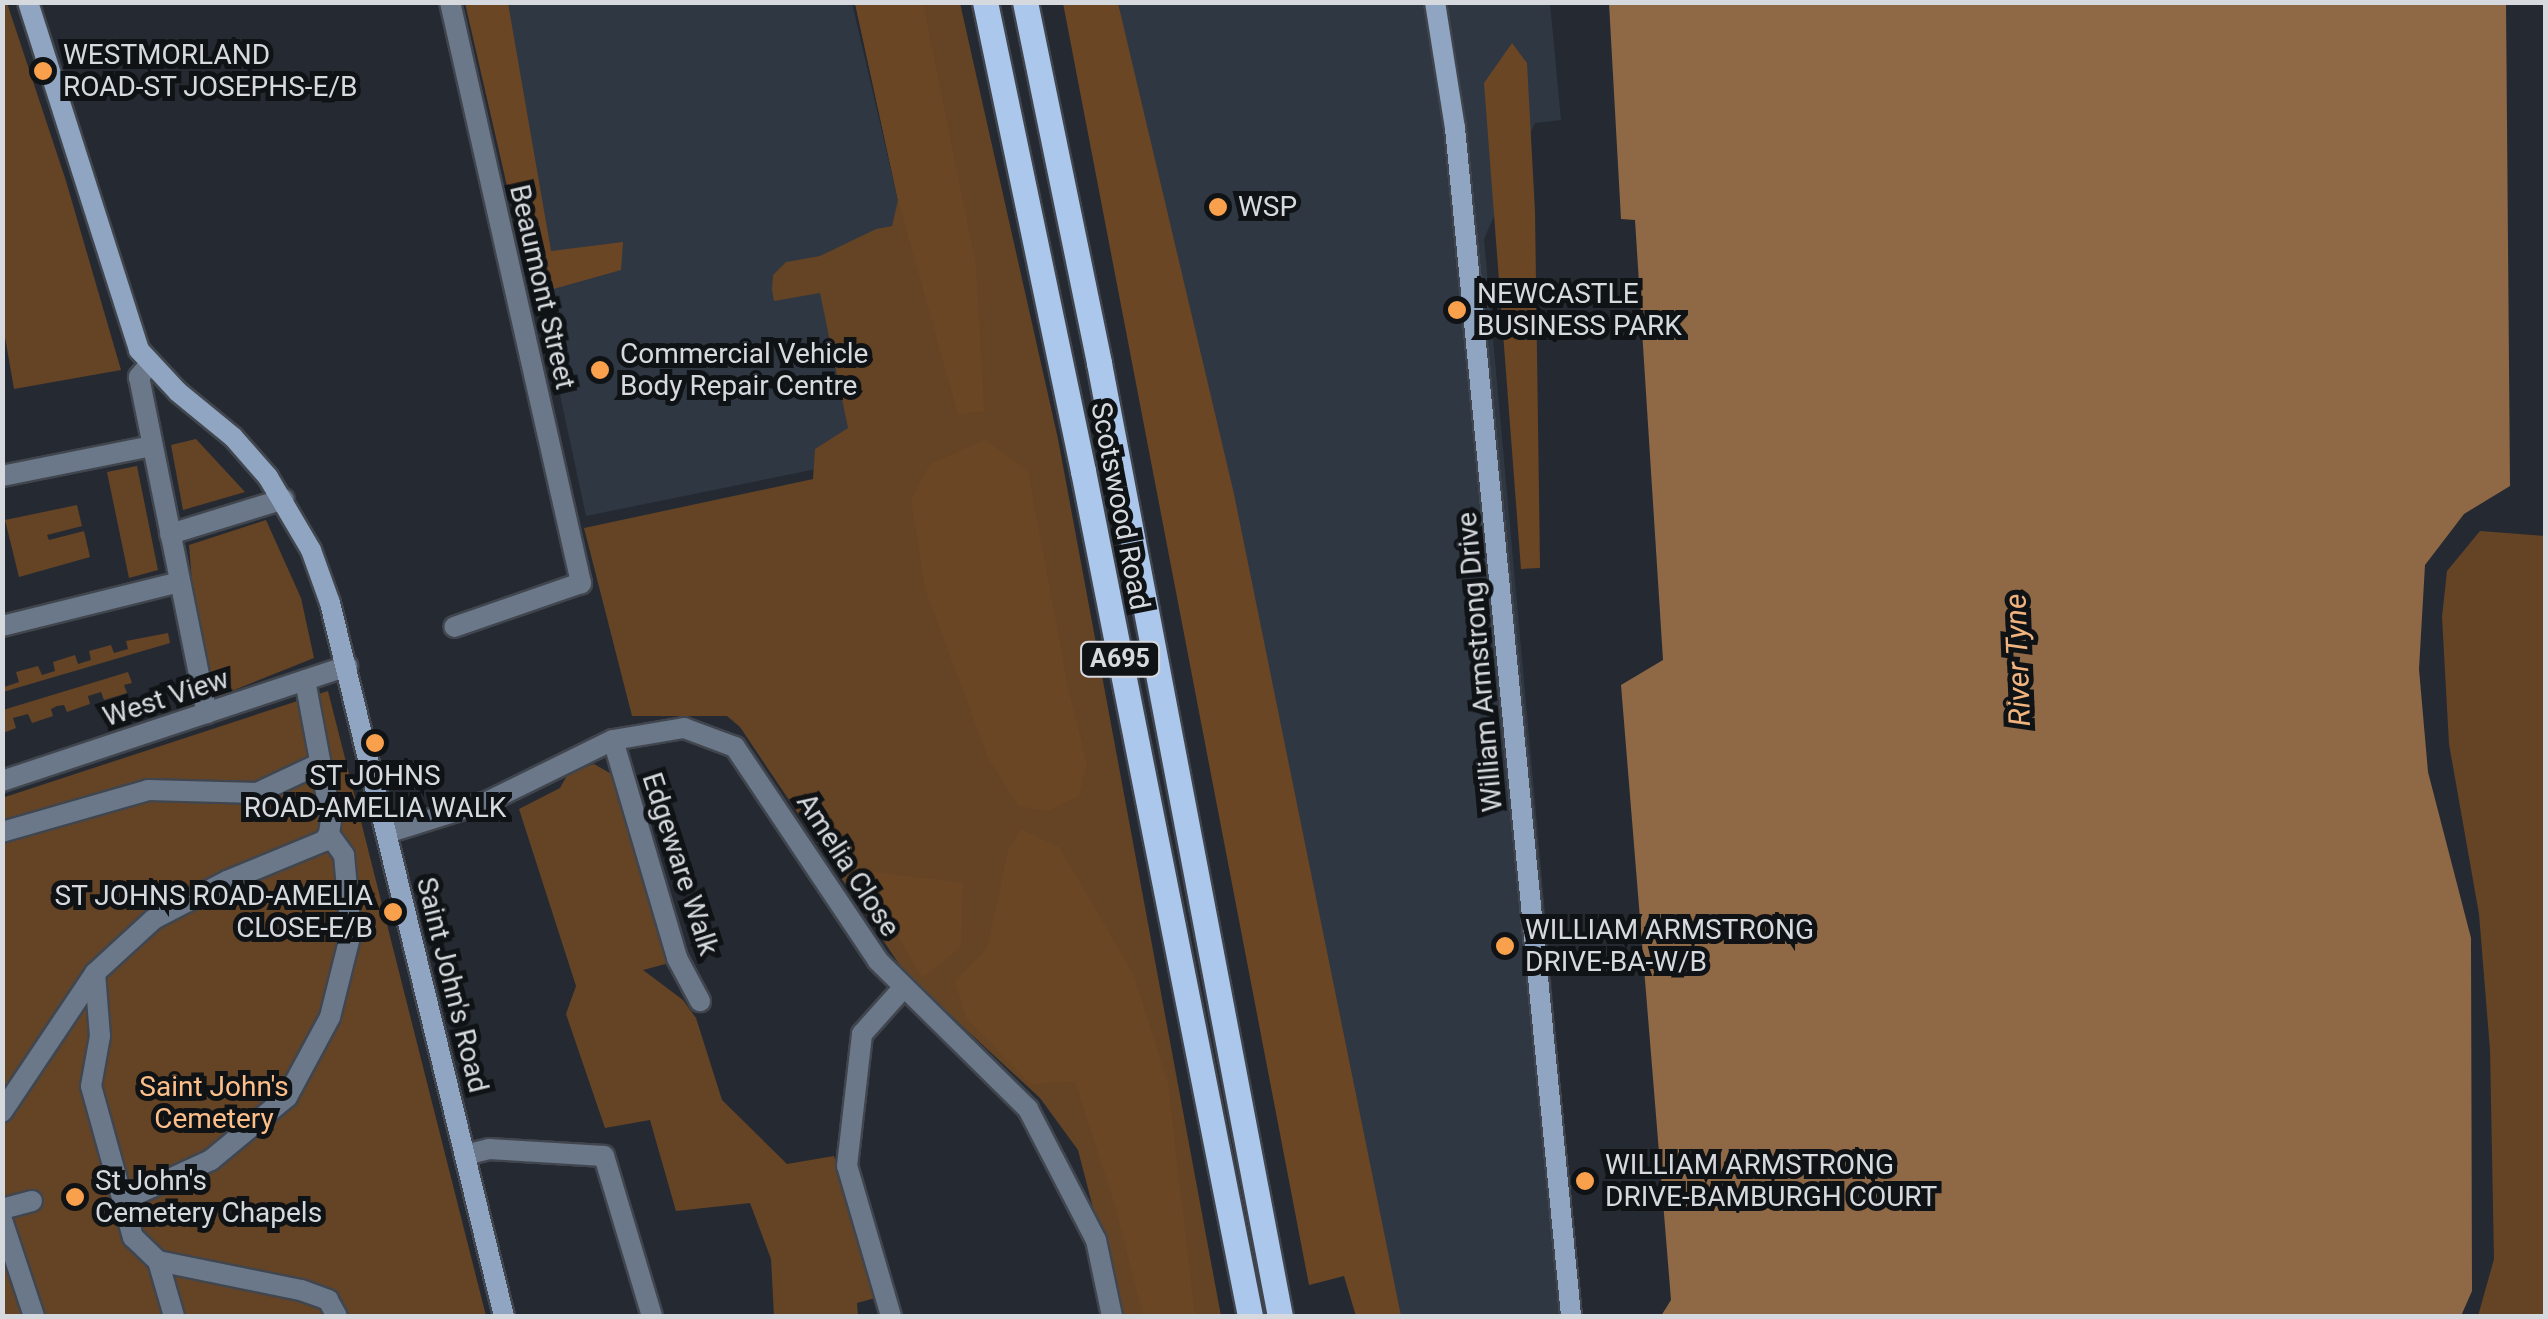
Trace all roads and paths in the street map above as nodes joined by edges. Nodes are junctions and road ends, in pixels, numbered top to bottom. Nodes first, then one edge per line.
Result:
1 (28, 2) edge
2 (450, 2) edge
3 (984, 2) edge
4 (1025, 2) edge
5 (1435, 2) edge
6 (150, 364) junction
7 (152, 446) junction
8 (2, 476) edge
9 (284, 499) junction
10 (170, 534) junction
11 (180, 582) junction
12 (2, 626) edge
13 (454, 627) dead end
14 (347, 666) junction
15 (305, 680) junction
16 (207, 713) junction
17 (613, 740) junction
18 (319, 764) junction
19 (2, 781) edge
20 (2, 832) edge
21 (387, 833) junction
22 (329, 834) junction
23 (95, 973) junction
24 (904, 987) junction
25 (700, 1001) dead end
26 (2, 1112) edge
27 (465, 1156) junction
28 (124, 1200) junction
29 (32, 1201) dead end
30 (2, 1209) edge
31 (2, 1220) edge
32 (158, 1261) junction
33 (34, 1316) edge
34 (174, 1316) edge
35 (338, 1316) edge
36 (504, 1316) edge
37 (652, 1316) edge
38 (891, 1316) edge
39 (1112, 1316) edge
40 (1250, 1316) edge
41 (1280, 1316) edge
42 (1571, 1316) edge

1 - 6 street
2 - 13 street, Beaumont Street
3 - 40 main road, Scotswood Road / A695
4 - 41 main road, Scotswood Road / A695
5 - 42 street, William Armstrong Drive
6 - 7 street
6 - 9 street, Saint John's Road
7 - 8 street
7 - 10 street
9 - 10 street
9 - 14 street, Saint John's Road
10 - 11 street
11 - 12 street
11 - 16 street
14 - 15 street, West View
14 - 21 street, Saint John's Road
15 - 16 street, West View
15 - 18 street
16 - 19 street, West View
17 - 21 street, Amelia Close
17 - 24 street, Amelia Close
17 - 25 street, Edgeware Walk
18 - 20 street
18 - 22 street
21 - 27 street, Saint John's Road
22 - 23 street
22 - 28 street
23 - 26 street
23 - 28 street
24 - 38 street
24 - 39 street, Amelia Close
27 - 36 street, Saint John's Road
27 - 37 street
28 - 32 street
29 - 30 street
31 - 33 street
32 - 34 street
32 - 35 street

